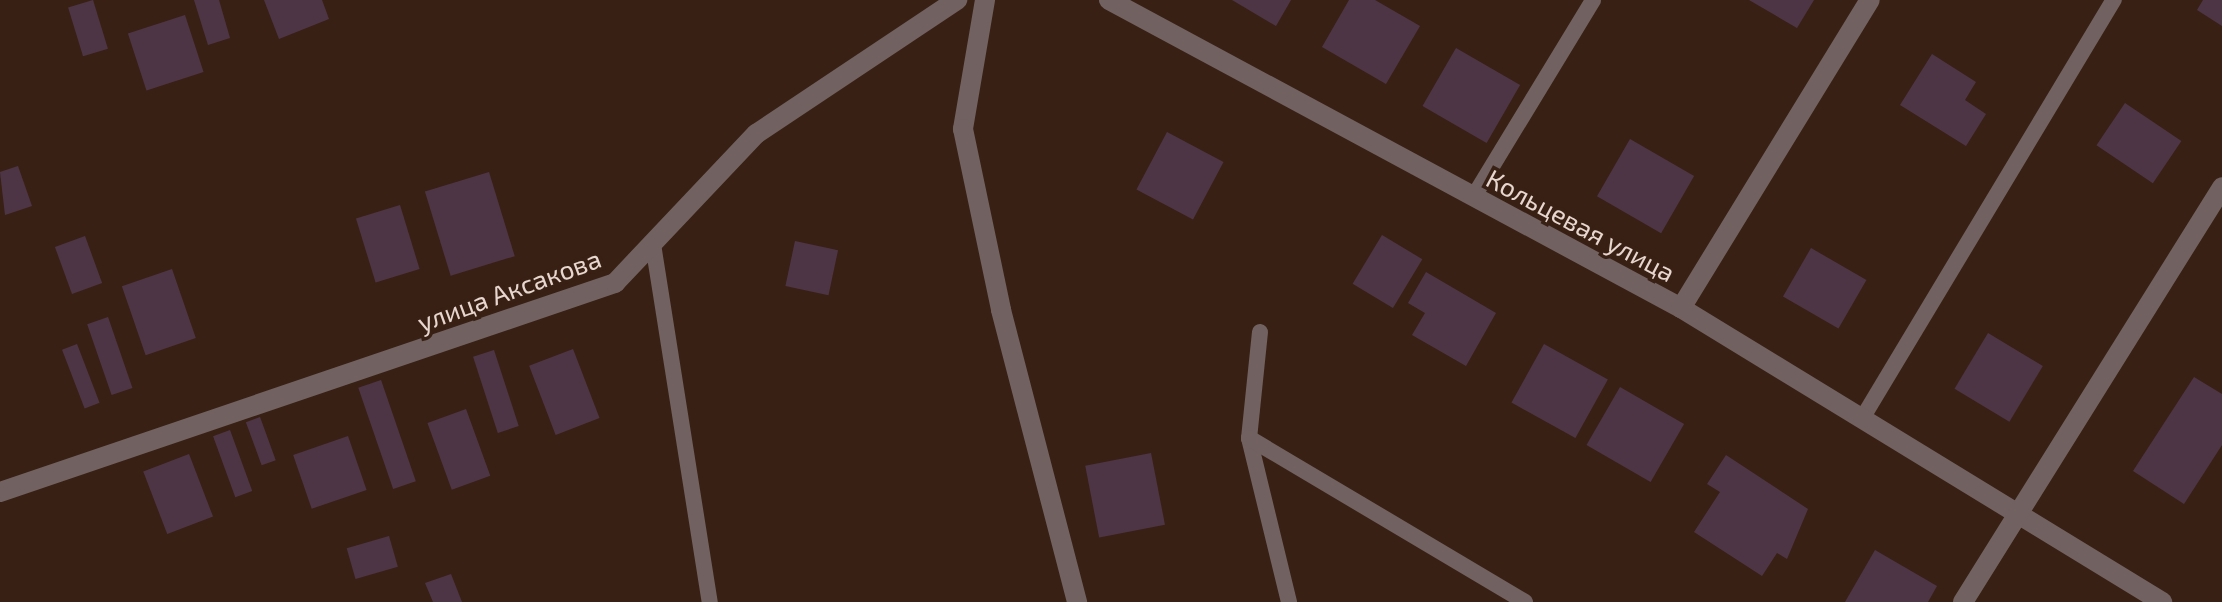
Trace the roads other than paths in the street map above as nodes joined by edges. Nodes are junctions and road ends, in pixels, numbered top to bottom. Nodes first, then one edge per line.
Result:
1 (957, 0) edge
2 (985, 0) edge
3 (1109, 0) edge
4 (1593, 0) edge
5 (1870, 0) edge
6 (2114, 0) edge
7 (2222, 187) edge
8 (1474, 196) junction
9 (653, 244) junction
10 (1681, 308) junction
11 (1260, 332) dead end
12 (1863, 417) junction
13 (1249, 438) junction
14 (0, 492) edge
15 (2019, 511) junction
16 (710, 602) edge
17 (1077, 602) edge
18 (1289, 602) edge
19 (1525, 602) edge
20 (1963, 602) edge
21 (2162, 602) edge

1 - 9 street, улица Аксакова
2 - 17 street
3 - 8 street, Кольцевая улица
4 - 8 lane
5 - 10 street
6 - 12 lane
7 - 15 street
8 - 10 street, Кольцевая улица
9 - 14 street, улица Аксакова
9 - 16 lane
10 - 12 street, Кольцевая улица
11 - 13 lane
12 - 15 street, Кольцевая улица
13 - 18 lane
13 - 19 lane
15 - 20 street
15 - 21 street, Кольцевая улица

